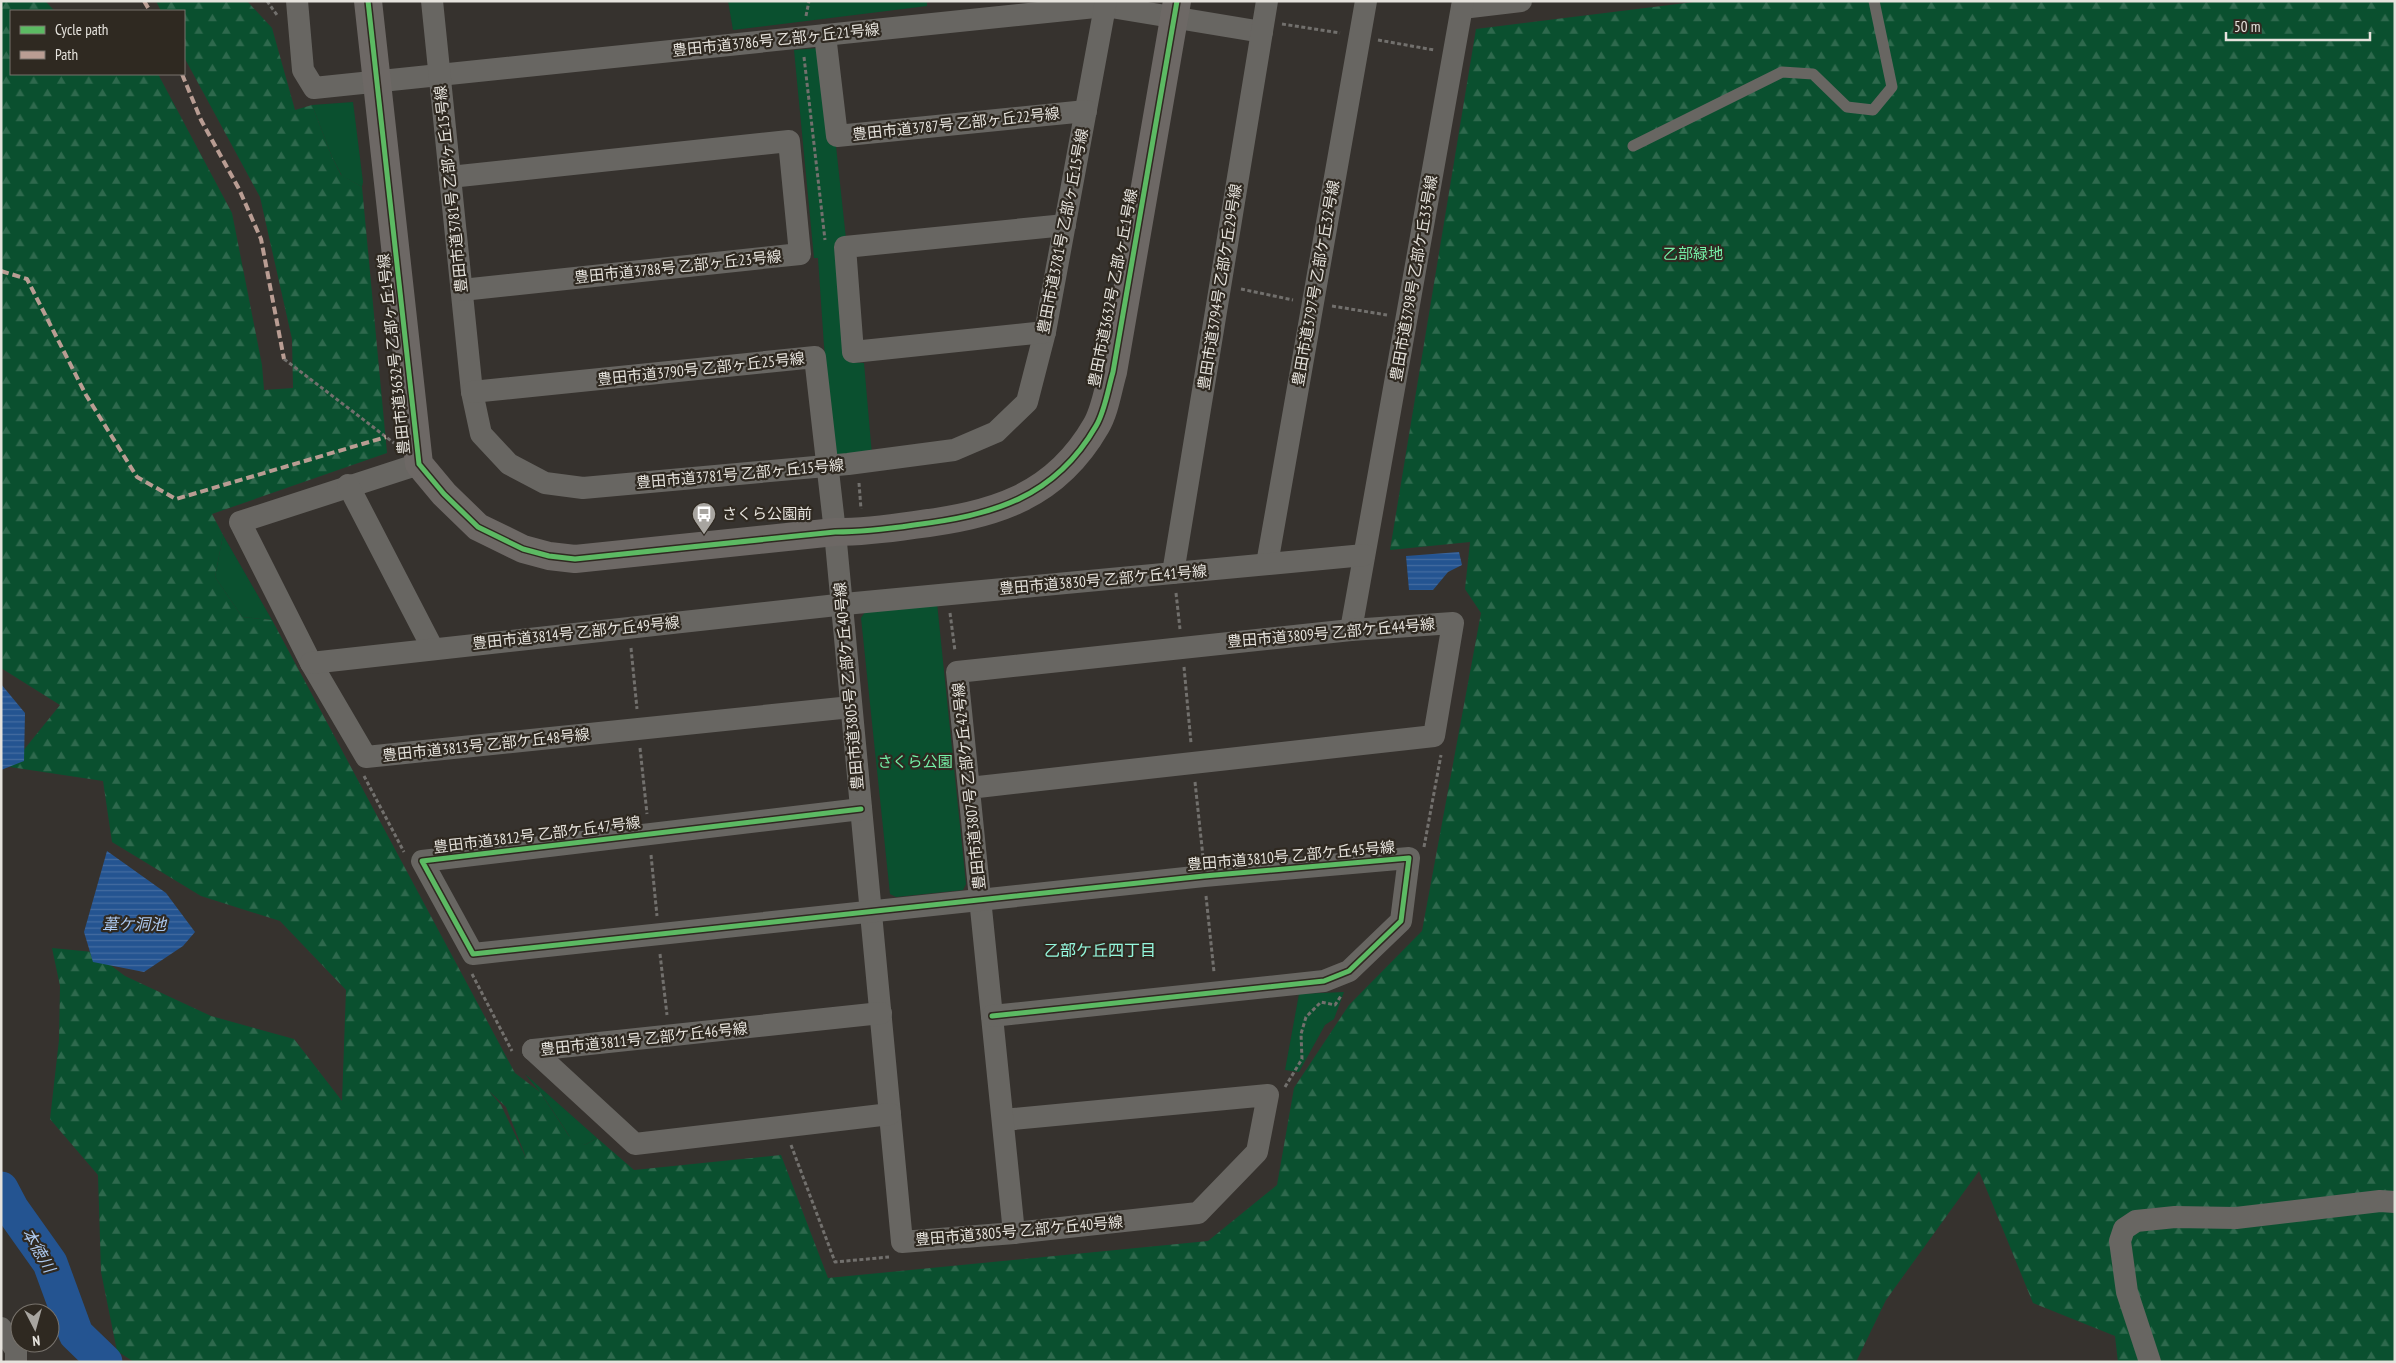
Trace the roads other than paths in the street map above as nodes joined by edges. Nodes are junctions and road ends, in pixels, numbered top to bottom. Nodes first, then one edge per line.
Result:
1 (297, 1) edge
2 (368, 1) edge
3 (432, 1) edge
4 (1366, 1) edge
5 (1521, 1) edge
6 (1874, 1) edge
7 (1106, 3) edge
8 (1462, 5) edge
9 (1176, 9) edge
10 (1265, 18) edge
11 (825, 35) junction
12 (440, 75) junction
13 (377, 82) junction
14 (1086, 111) junction
15 (1633, 146) dead end
16 (450, 177) junction
17 (1065, 225) junction
18 (462, 290) junction
19 (1045, 332) junction
20 (472, 392) junction
21 (419, 464) junction
22 (827, 465) junction
23 (348, 485) junction
24 (851, 528) junction
25 (1364, 555) junction
26 (1266, 564) junction
27 (1175, 582) junction
28 (841, 604) junction
29 (1351, 630) junction
30 (433, 649) junction
31 (312, 663) junction
32 (957, 672) joint
33 (851, 707) junction
34 (969, 788) junction
35 (861, 809) junction
36 (980, 900) junction
37 (871, 912) junction
38 (880, 1013) junction
39 (992, 1016) junction
40 (890, 1114) junction
41 (1002, 1120) junction
42 (2395, 1202) edge
43 (1014, 1233) junction
44 (1, 1328) edge
45 (16, 1362) edge
46 (2150, 1362) edge

1 - 13 street, 豊田市道3786号 乙部ヶ丘21号線
2 - 13 street, 豊田市道3632号 乙部ヶ丘1号線
3 - 12 street, 豊田市道3781号 乙部ヶ丘15号線
4 - 26 street, 豊田市道3797号 乙部ケ丘32号線
5 - 8 street
6 - 15 lane
7 - 9 street, 豊田市道3786号 乙部ヶ丘21号線
7 - 11 street, 豊田市道3786号 乙部ヶ丘21号線
7 - 14 street, 豊田市道3781号 乙部ヶ丘15号線
8 - 25 street, 豊田市道3798号 乙部ケ丘33号線
9 - 10 street, 豊田市道3786号 乙部ヶ丘21号線
9 - 24 street, 豊田市道3632号 乙部ヶ丘1号線
10 - 27 street, 豊田市道3794号 乙部ケ丘29号線
11 - 12 street, 豊田市道3786号 乙部ヶ丘21号線
11 - 14 street, 豊田市道3787号 乙部ヶ丘22号線
12 - 13 street, 豊田市道3786号 乙部ヶ丘21号線
12 - 16 street, 豊田市道3781号 乙部ヶ丘15号線
13 - 21 street, 豊田市道3632号 乙部ヶ丘1号線
14 - 17 street, 豊田市道3781号 乙部ヶ丘15号線
16 - 18 street, 豊田市道3781号 乙部ヶ丘15号線
16 - 18 street, 豊田市道3788号 乙部ヶ丘23号線
17 - 19 street, 豊田市道3781号 乙部ヶ丘15号線
17 - 19 street
18 - 20 street, 豊田市道3781号 乙部ヶ丘15号線
19 - 22 street, 豊田市道3781号 乙部ヶ丘15号線
20 - 22 street, 豊田市道3781号 乙部ヶ丘15号線
20 - 22 street, 豊田市道3790号 乙部ヶ丘25号線
21 - 23 street, 豊田市道3813号 乙部ケ丘48号線
21 - 24 street, 豊田市道3632号 乙部ヶ丘1号線
22 - 24 street, 豊田市道3790号 乙部ヶ丘25号線
23 - 30 street
23 - 31 street, 豊田市道3813号 乙部ケ丘48号線
24 - 28 street, 豊田市道3805号 乙部ケ丘40号線
25 - 26 street, 豊田市道3830号 乙部ケ丘41号線
25 - 29 street, 豊田市道3798号 乙部ケ丘33号線
26 - 27 street, 豊田市道3830号 乙部ケ丘41号線
27 - 28 street, 豊田市道3830号 乙部ケ丘41号線
28 - 30 street, 豊田市道3814号 乙部ケ丘49号線
28 - 33 street, 豊田市道3805号 乙部ケ丘40号線
29 - 32 street, 豊田市道3809号 乙部ケ丘44号線
29 - 34 street, 豊田市道3809号 乙部ケ丘44号線
30 - 31 street, 豊田市道3814号 乙部ケ丘49号線
31 - 33 street, 豊田市道3813号 乙部ケ丘48号線
32 - 34 street, 豊田市道3807号 乙部ケ丘42号線
33 - 35 street, 豊田市道3805号 乙部ケ丘40号線
34 - 36 street, 豊田市道3807号 乙部ケ丘42号線
35 - 37 street, 豊田市道3805号 乙部ケ丘40号線
35 - 37 street, 豊田市道3812号 乙部ケ丘47号線
36 - 37 street, 豊田市道3810号 乙部ケ丘45号線
36 - 39 street, 豊田市道3807号 乙部ケ丘42号線
36 - 39 street, 豊田市道3810号 乙部ケ丘45号線
37 - 38 street, 豊田市道3805号 乙部ケ丘40号線
38 - 40 street, 豊田市道3805号 乙部ケ丘40号線
38 - 40 street, 豊田市道3811号 乙部ケ丘46号線
39 - 41 street, 豊田市道3807号 乙部ケ丘42号線
40 - 43 street, 豊田市道3805号 乙部ケ丘40号線
41 - 43 street, 豊田市道3807号 乙部ケ丘42号線
41 - 43 street, 豊田市道3805号 乙部ケ丘40号線
42 - 46 street
44 - 45 street

